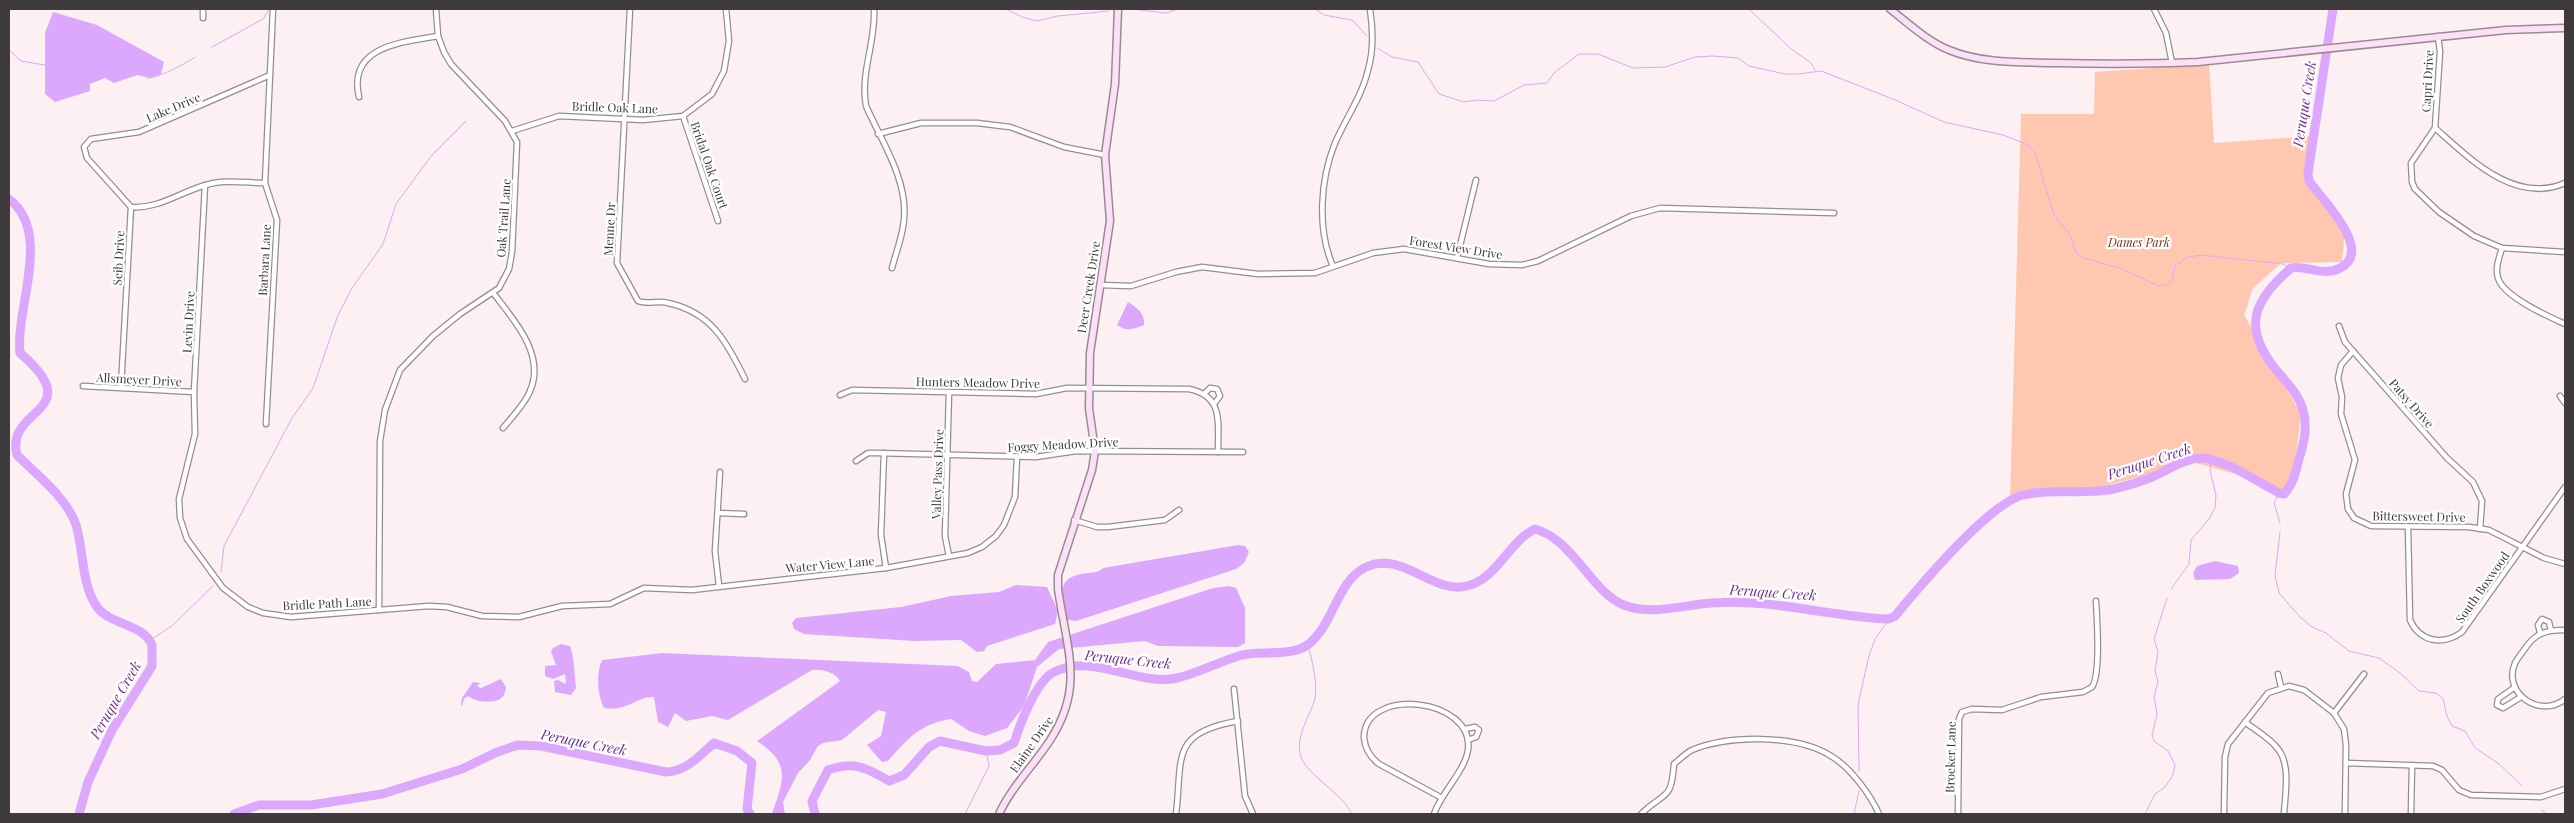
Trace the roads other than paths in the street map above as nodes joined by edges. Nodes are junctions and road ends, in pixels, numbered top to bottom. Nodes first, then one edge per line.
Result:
1 (203, 9) edge
2 (273, 9) edge
3 (630, 9) edge
4 (726, 9) edge
5 (874, 9) edge
6 (1118, 9) edge
7 (1370, 9) edge
8 (1890, 9) edge
9 (2154, 9) edge
10 (436, 11) edge
11 (203, 18) dead end
12 (2565, 28) edge
13 (438, 36) junction
14 (2438, 36) junction
15 (2172, 63) junction
16 (270, 75) junction
17 (359, 97) dead end
18 (683, 116) junction
19 (626, 118) junction
20 (2435, 128) junction
21 (512, 131) junction
22 (878, 134) junction
23 (1105, 155) junction
24 (1476, 180) dead end
25 (265, 183) junction
26 (2565, 183) edge
27 (205, 185) junction
28 (131, 207) junction
29 (1834, 213) dead end
30 (718, 221) dead end
31 (2502, 248) junction
32 (2565, 252) edge
33 (1457, 258) junction
34 (1333, 266) junction
35 (892, 268) dead end
36 (1100, 285) junction
37 (494, 294) junction
38 (2565, 324) edge
39 (2339, 326) dead end
40 (2353, 351) junction
41 (745, 379) dead end
42 (83, 386) dead end
43 (120, 387) junction
44 (1089, 388) junction
45 (194, 392) junction
46 (949, 392) junction
47 (840, 394) dead end
48 (1204, 394) junction
49 (2560, 396) dead end
50 (2565, 403) edge
51 (1214, 404) junction
52 (266, 424) dead end
53 (503, 428) dead end
54 (1095, 451) junction
55 (1218, 452) junction
56 (1243, 452) dead end
57 (884, 453) junction
58 (947, 456) junction
59 (1017, 457) junction
60 (190, 460) joint
61 (856, 461) dead end
62 (720, 472) dead end
63 (2565, 487) edge
64 (1179, 510) dead end
65 (718, 513) junction
66 (744, 514) dead end
67 (1074, 520) junction
68 (2408, 526) junction
69 (2480, 529) junction
70 (2522, 547) junction
71 (949, 556) junction
72 (1060, 564) joint
73 (2565, 564) edge
74 (886, 568) junction
75 (719, 586) junction
76 (2096, 601) dead end
77 (581, 604) joint
78 (379, 610) junction
79 (2550, 630) junction
80 (2565, 630) edge
81 (2540, 632) junction
82 (2278, 674) dead end
83 (2364, 674) dead end
84 (2281, 687) junction
85 (2515, 687) junction
86 (1234, 689) dead end
87 (2521, 697) junction
88 (2564, 702) edge
89 (2334, 713) junction
90 (1238, 721) junction
91 (2245, 722) junction
92 (1465, 729) junction
93 (1468, 740) junction
94 (2346, 763) junction
95 (2412, 765) junction
96 (2565, 789) edge
97 (1442, 798) junction
98 (999, 814) edge
99 (1176, 814) edge
100 (1253, 814) edge
101 (1434, 814) edge
102 (1642, 814) edge
103 (1878, 814) edge
104 (1958, 814) edge
105 (2224, 814) edge
106 (2284, 814) edge
107 (2345, 814) edge
108 (2410, 814) edge

1 - 11 street
2 - 16 street, Barbara Lane
3 - 19 street, Menne Dr
4 - 18 street
5 - 22 street
6 - 23 street, Deer Creek Drive
7 - 34 street
8 - 15 street
9 - 15 street
10 - 13 street, Oak Trail Lane
12 - 14 street
13 - 17 street
13 - 21 street, Oak Trail Lane
14 - 15 street
14 - 20 street, Capri Drive
16 - 25 street, Barbara Lane
16 - 28 street, Lake Drive
18 - 19 street, Bridle Oak Lane
18 - 30 street, Bridal Oak Court
19 - 21 street, Bridle Oak Lane
19 - 41 street, Menne Dr
20 - 26 street
20 - 31 street, Capri Drive
21 - 37 street, Oak Trail Lane
22 - 23 street
22 - 35 street
23 - 36 street, Deer Creek Drive
24 - 33 street
25 - 27 street
25 - 52 street, Barbara Lane
27 - 28 street
27 - 45 street, Levin Drive
28 - 43 street, Seib Drive
29 - 33 street, Forest View Drive
31 - 32 street, Capri Drive
31 - 38 street
33 - 34 street, Forest View Drive
34 - 36 street, Forest View Drive
36 - 44 street, Deer Creek Drive
37 - 53 street
37 - 78 street, Oak Trail Lane
39 - 40 street, Patsy Drive
40 - 68 street, Bittersweet Drive
40 - 69 street, Patsy Drive
42 - 43 street, Allsmeyer Drive
43 - 45 street, Allsmeyer Drive
44 - 46 street, Hunters Meadow Drive
44 - 48 street, Hunters Meadow Drive
44 - 54 street, Deer Creek Drive
45 - 60 street, Levin Drive
46 - 47 street, Hunters Meadow Drive
46 - 58 street, Valley Pass Drive
48 - 51 street
48 - 51 street, Hunters Meadow Drive
49 - 50 street
51 - 55 street, Hunters Meadow Drive
54 - 55 street, Foggy Meadow Drive
54 - 59 street, Foggy Meadow Drive
54 - 67 street, Deer Creek Drive
55 - 56 street, Foggy Meadow Drive
57 - 58 street, Foggy Meadow Drive
57 - 61 street, Foggy Meadow Drive
57 - 74 street
58 - 59 street, Foggy Meadow Drive
58 - 71 street, Valley Pass Drive
59 - 71 street, Water View Lane
60 - 78 street, Bridle Path Lane
62 - 65 street
63 - 70 street, South Boxwood
64 - 67 street
65 - 66 street
65 - 75 street
67 - 72 street, Deer Creek Drive
68 - 69 street, Bittersweet Drive
68 - 70 street, South Boxwood
69 - 70 street, Bittersweet Drive
70 - 73 street, Bittersweet Drive
71 - 74 street, Water View Lane
72 - 98 street, Elaine Drive
74 - 75 street, Water View Lane
75 - 77 street, Water View Lane
76 - 104 street, Broeker Lane
77 - 78 street, Bridle Path Lane
79 - 80 street
79 - 81 street
79 - 81 street
81 - 85 street
82 - 84 street
83 - 89 street
84 - 89 street
84 - 91 street
85 - 87 street
85 - 87 street
86 - 90 street
87 - 88 street
89 - 94 street
90 - 99 street
90 - 100 street
91 - 105 street
91 - 106 street
92 - 93 street
92 - 93 street
92 - 97 street
93 - 97 street
94 - 95 street
94 - 107 street
95 - 96 street
95 - 108 street
97 - 101 street
102 - 103 street

